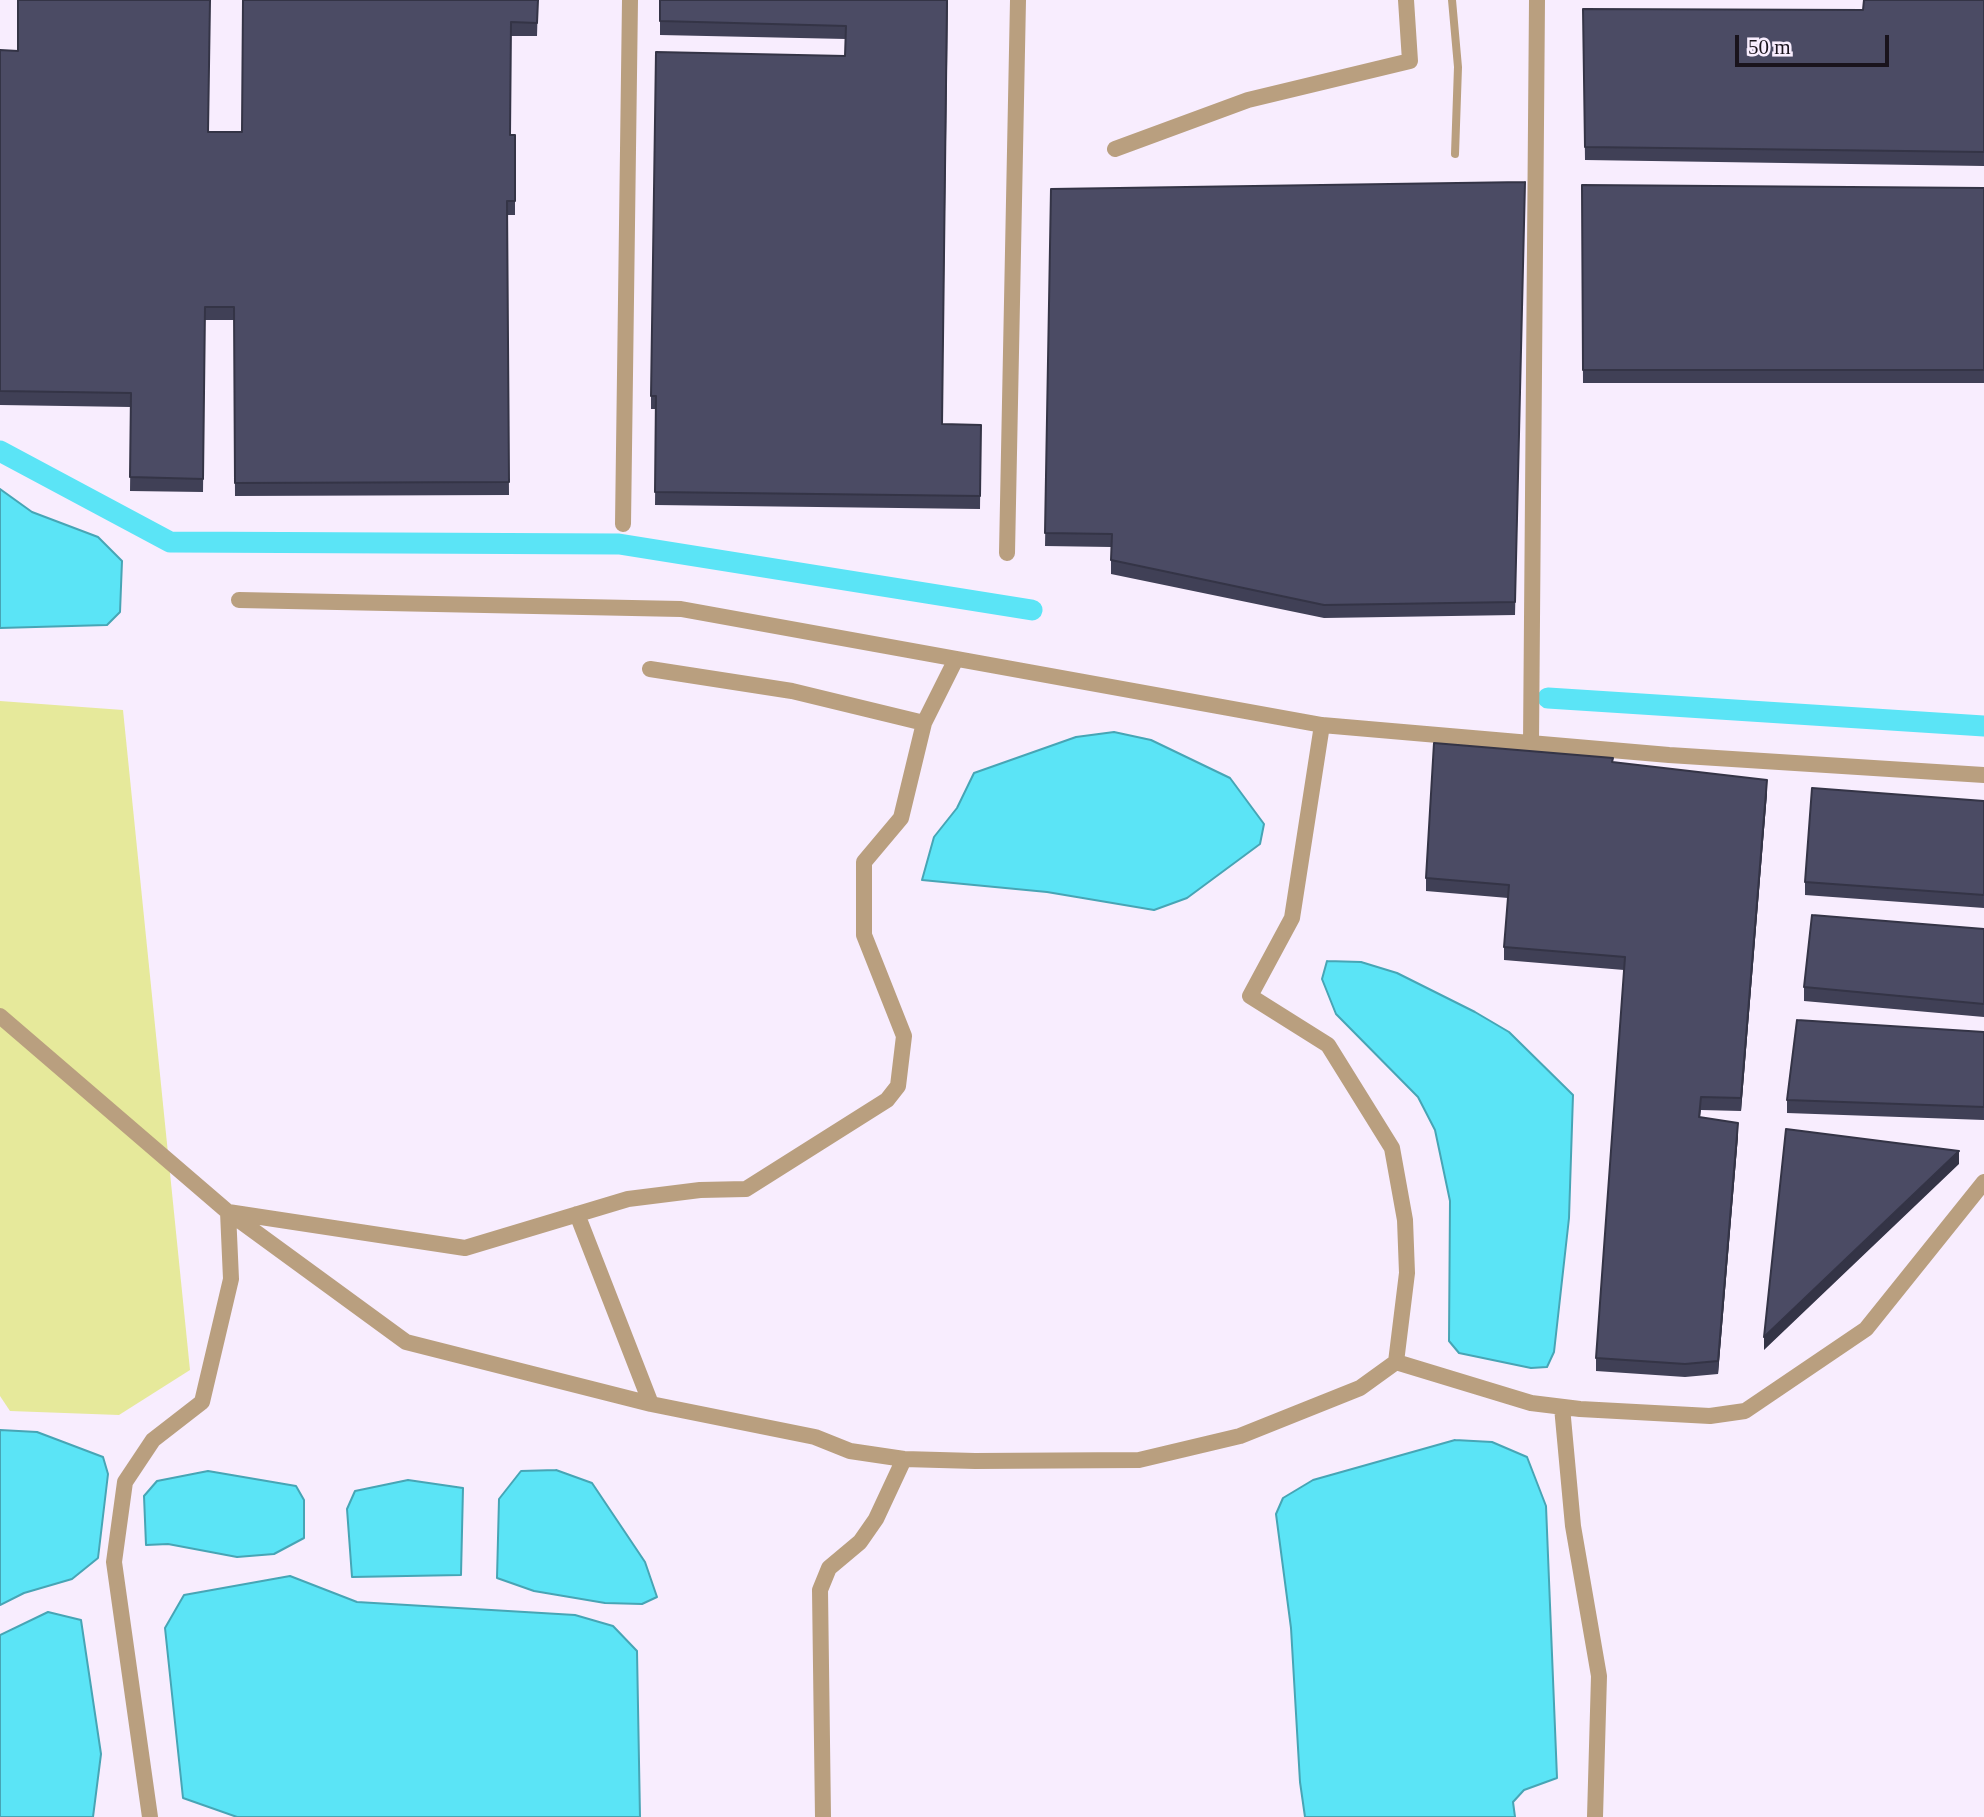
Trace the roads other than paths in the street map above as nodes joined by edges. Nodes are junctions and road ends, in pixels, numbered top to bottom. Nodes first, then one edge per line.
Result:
1 (630, 0) edge
2 (1018, 0) edge
3 (1406, 0) edge
4 (1452, 0) edge
5 (1537, 0) edge
6 (1115, 149) dead end
7 (1455, 154) dead end
8 (623, 524) dead end
9 (1007, 553) dead end
10 (239, 600) dead end
11 (956, 659) junction
12 (650, 669) dead end
13 (924, 723) junction
14 (1322, 725) junction
15 (1531, 743) junction
16 (1984, 775) edge
17 (0, 1016) edge
18 (1984, 1182) edge
19 (228, 1212) junction
20 (577, 1214) junction
21 (1396, 1362) junction
22 (651, 1404) junction
23 (1562, 1407) junction
24 (904, 1459) junction
25 (150, 1817) edge
26 (823, 1817) edge
27 (1595, 1817) edge

1 - 8 street
2 - 9 street
3 - 6 street
4 - 7 lane
5 - 15 street
10 - 11 street
11 - 13 street
11 - 14 street
12 - 13 street
13 - 20 street
14 - 15 street
14 - 21 street
15 - 16 street
17 - 19 street
18 - 23 street
19 - 20 street
19 - 22 street
19 - 25 street
20 - 22 street
21 - 23 street
21 - 24 street
22 - 24 street
23 - 27 street
24 - 26 street

